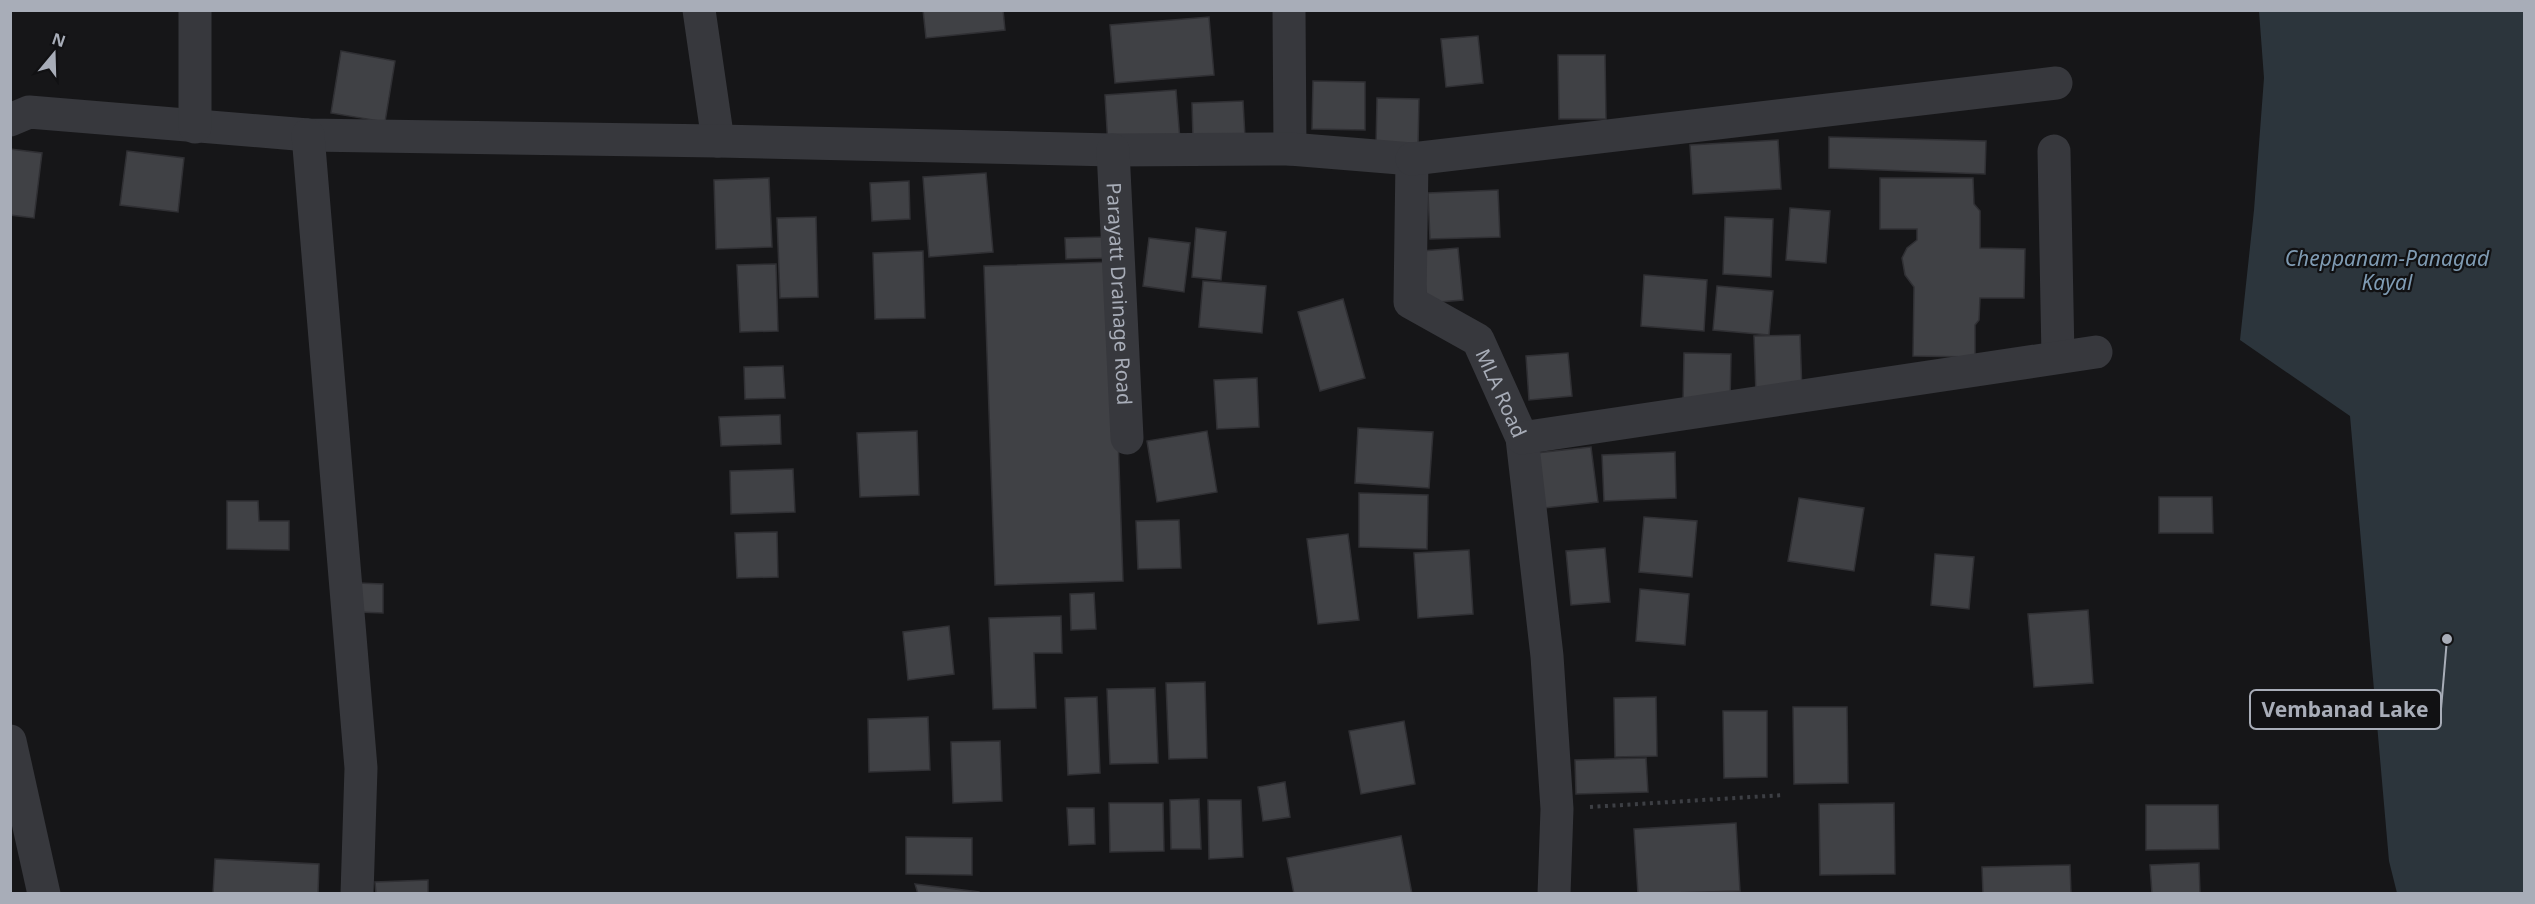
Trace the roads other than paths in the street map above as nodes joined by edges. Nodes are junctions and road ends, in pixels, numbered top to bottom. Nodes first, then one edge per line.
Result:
1 (195, 10) edge
2 (699, 10) edge
3 (1289, 10) edge
4 (2056, 83) dead end
5 (10, 120) edge
6 (195, 127) junction
7 (308, 135) junction
8 (718, 141) junction
9 (1290, 149) junction
10 (1113, 150) junction
11 (2054, 151) dead end
12 (1412, 159) junction
13 (2096, 352) dead end
14 (2058, 357) junction
15 (1127, 438) dead end
16 (1522, 438) junction
17 (10, 741) edge
18 (44, 894) edge
19 (357, 894) edge
20 (1554, 894) edge

1 - 6 street
2 - 8 street
3 - 9 street
4 - 12 street
5 - 6 street
6 - 7 street
7 - 8 street
7 - 19 street
8 - 10 street
9 - 10 street
9 - 12 street
10 - 15 street, Parayatt Drainage Road
11 - 14 street
12 - 16 street, MLA Road
13 - 14 street
14 - 16 street
16 - 20 street, MLA Road
17 - 18 street

